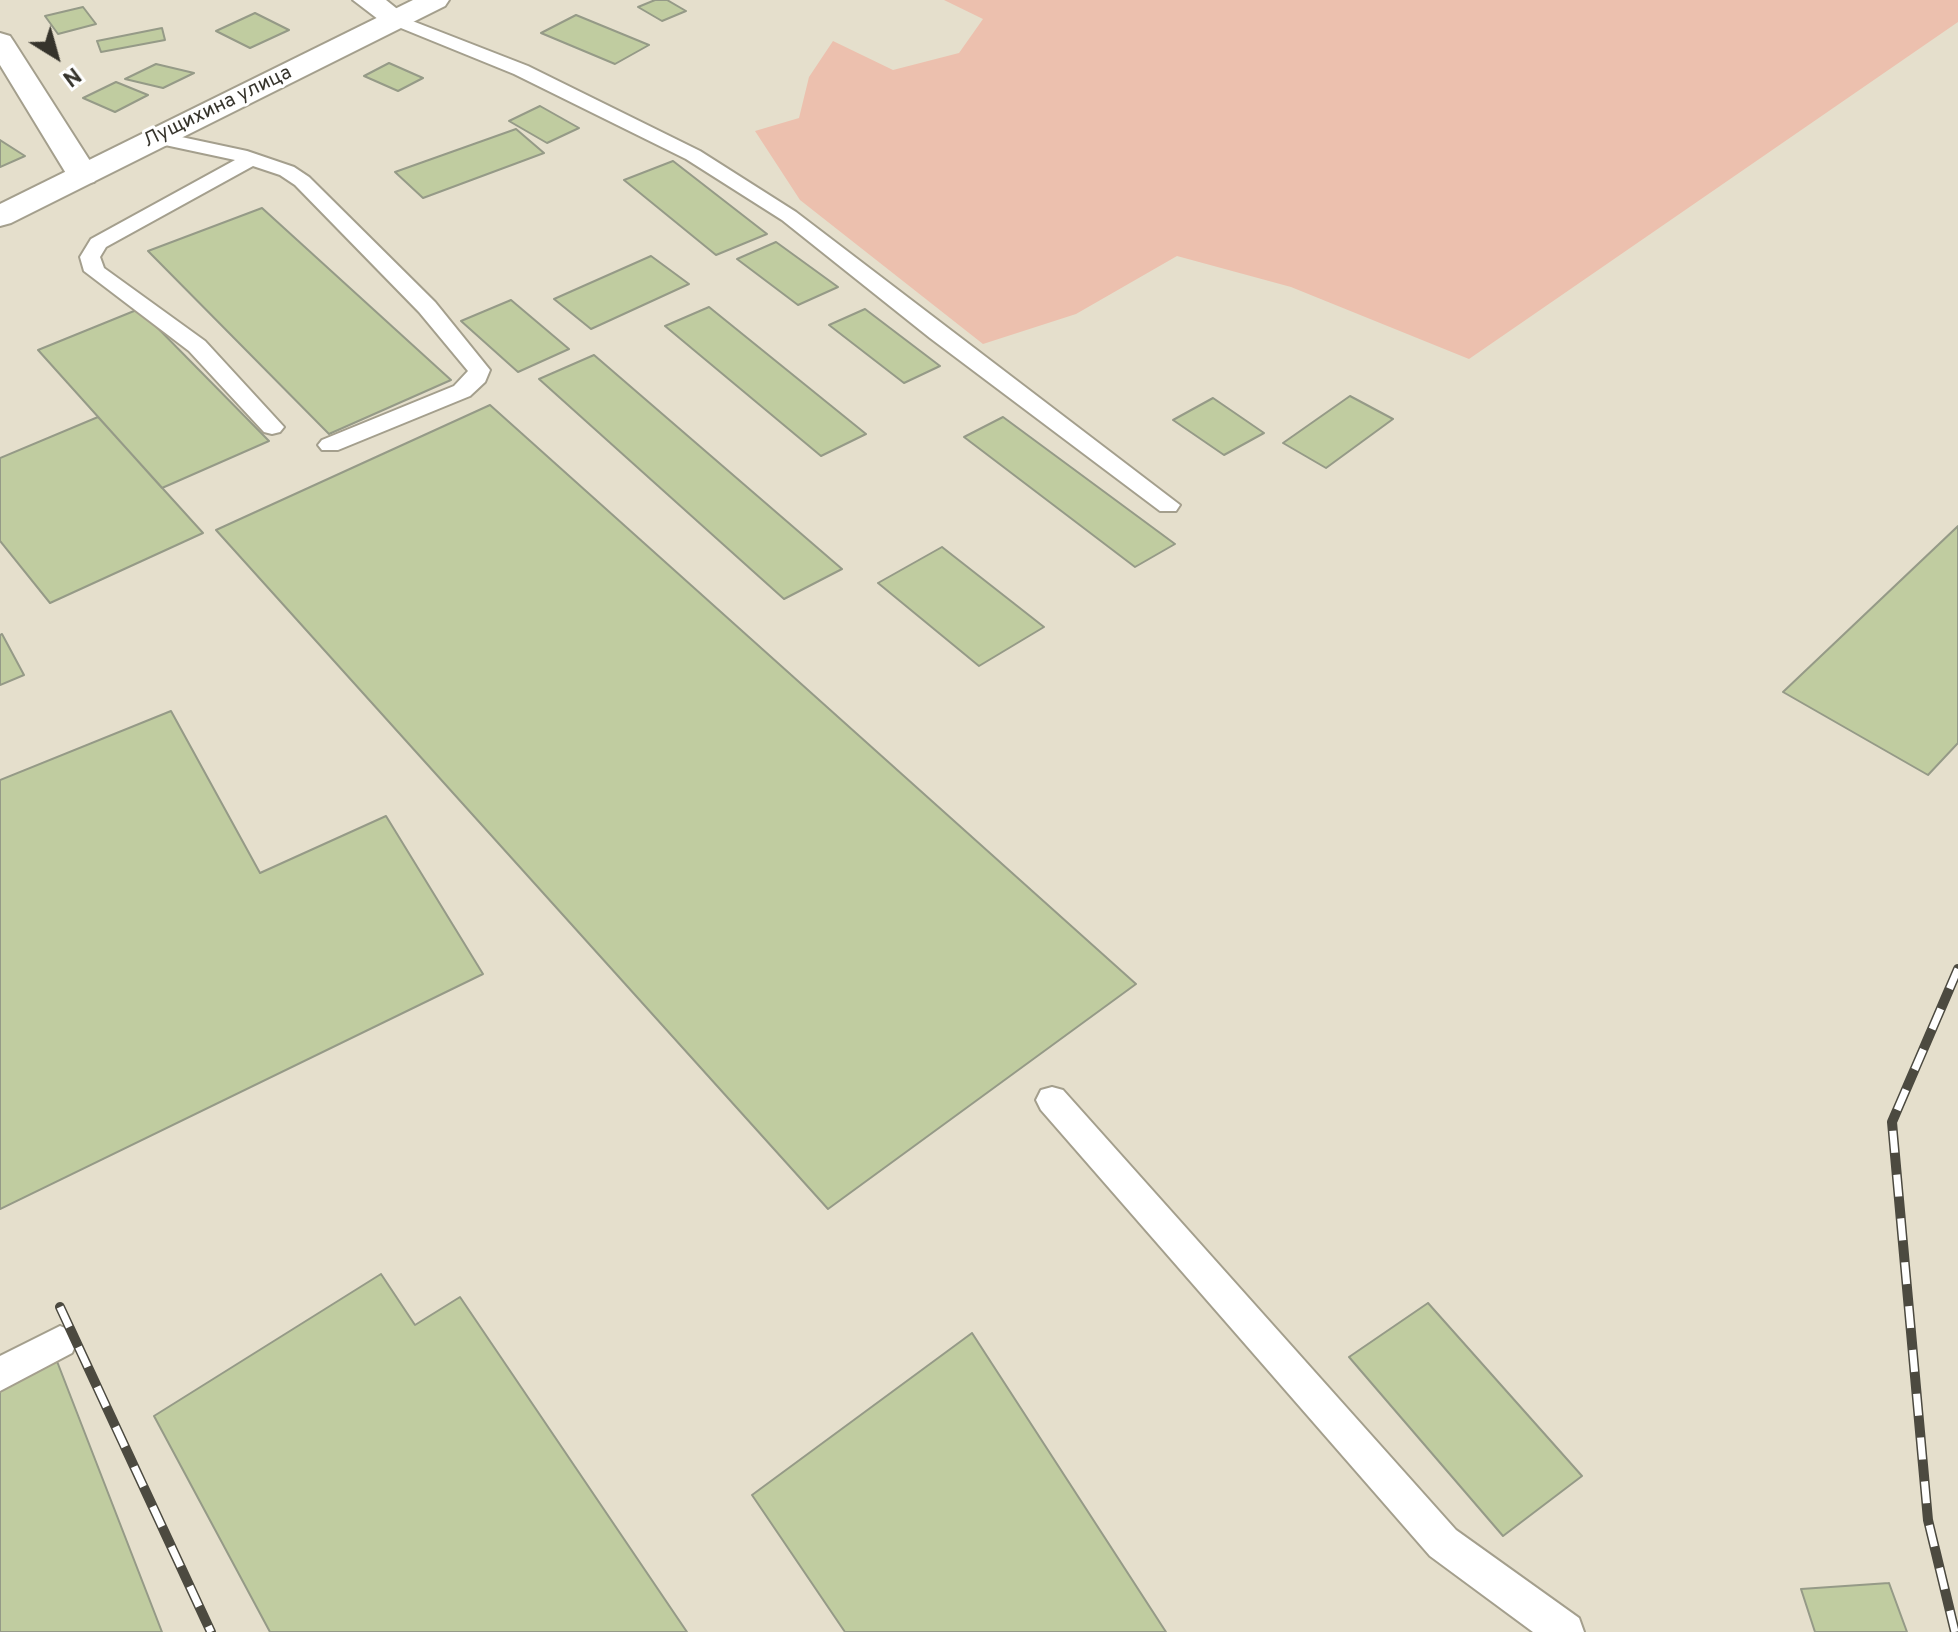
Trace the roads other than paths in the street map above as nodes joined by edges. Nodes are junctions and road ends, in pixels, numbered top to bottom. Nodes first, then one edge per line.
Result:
1 (367, 0) edge
2 (435, 0) edge
3 (397, 20) junction
4 (0, 42) edge
5 (158, 138) junction
6 (251, 159) junction
7 (83, 175) junction
8 (0, 216) edge
9 (272, 427) dead end
10 (330, 445) dead end
11 (1168, 505) dead end
12 (1052, 1100) dead end
13 (60, 1342) dead end
14 (0, 1374) edge
15 (1565, 1632) edge

1 - 3 street
2 - 3 street, Лущихина улица
3 - 5 street, Лущихина улица
3 - 11 lane
4 - 7 street
5 - 6 lane
5 - 7 street, Лущихина улица
6 - 9 lane
6 - 10 lane
7 - 8 street, Лущихина улица
12 - 15 lane
13 - 14 lane

